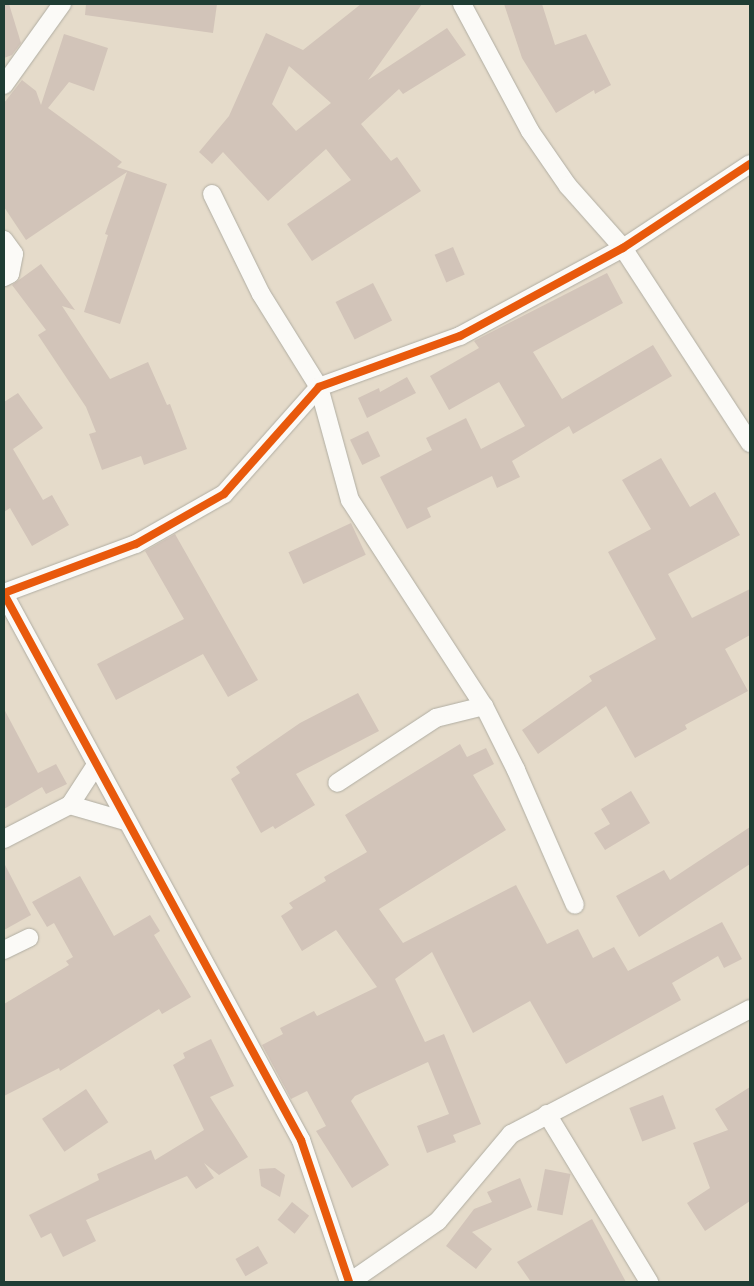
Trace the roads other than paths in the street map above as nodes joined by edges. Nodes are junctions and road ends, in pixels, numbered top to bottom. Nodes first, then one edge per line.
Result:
1 (62, 4) edge
2 (462, 4) edge
3 (4, 85) edge
4 (750, 164) edge
5 (212, 194) dead end
6 (4, 240) edge
7 (623, 248) junction
8 (4, 277) edge
9 (319, 387) junction
10 (750, 443) edge
11 (4, 593) edge
12 (484, 706) junction
13 (96, 765) junction
14 (337, 783) dead end
15 (70, 805) junction
16 (125, 821) junction
17 (4, 839) edge
18 (575, 904) dead end
19 (29, 938) dead end
20 (4, 950) edge
21 (750, 1009) edge
22 (547, 1114) junction
23 (349, 1282) edge
24 (649, 1282) edge

1 - 3 street
2 - 7 street
4 - 7 street
5 - 9 street
6 - 8 street
7 - 9 street
7 - 10 street
9 - 11 street
9 - 12 street
11 - 13 street
12 - 14 street
12 - 18 street
13 - 15 street
13 - 16 street
15 - 16 street
15 - 17 street
16 - 23 street
19 - 20 street
21 - 22 street
22 - 23 street
22 - 24 street

